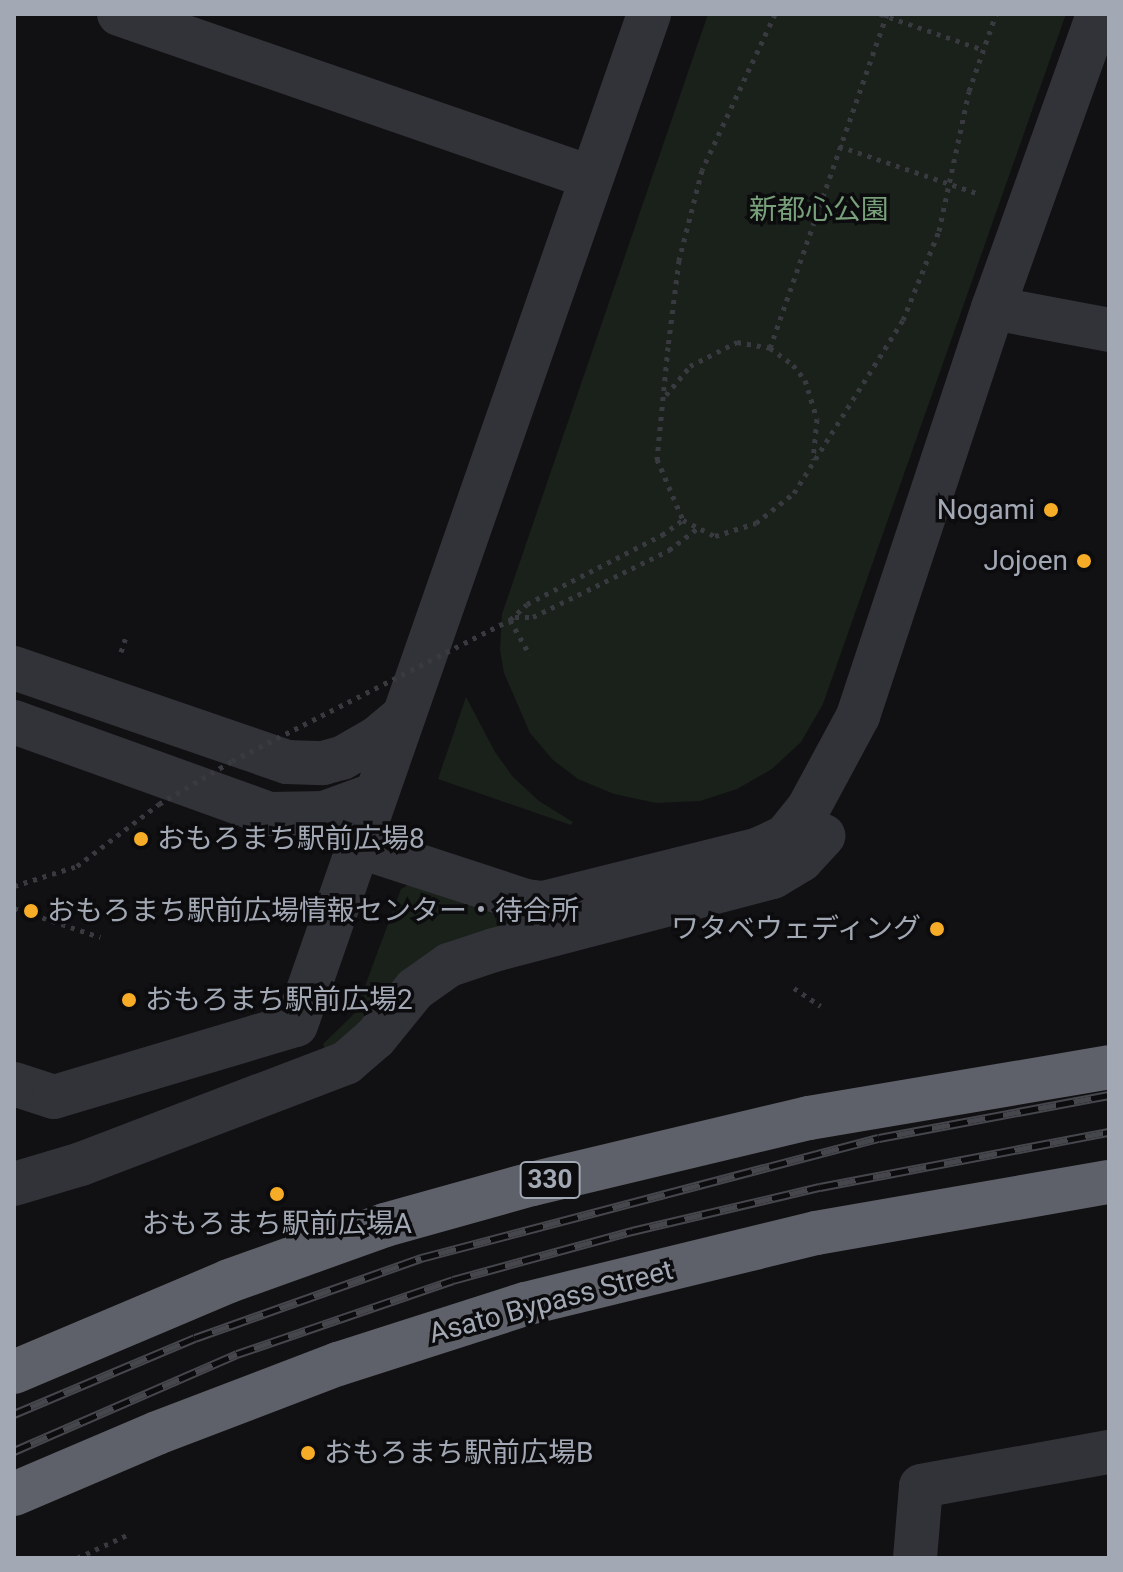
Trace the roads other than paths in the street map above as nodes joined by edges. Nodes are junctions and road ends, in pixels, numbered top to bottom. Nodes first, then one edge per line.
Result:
1 (119, 14) edge
2 (649, 14) edge
3 (1098, 14) edge
4 (591, 177) junction
5 (993, 308) junction
6 (1109, 330) edge
7 (14, 668) edge
8 (404, 715) junction
9 (858, 716) junction
10 (14, 722) edge
11 (376, 794) junction
12 (361, 847) junction
13 (1109, 1067) edge
14 (14, 1084) edge
15 (14, 1153) edge
16 (81, 1164) junction
17 (1109, 1182) edge
18 (14, 1184) edge
19 (14, 1372) edge
20 (1109, 1452) edge
21 (14, 1494) edge
22 (915, 1558) edge

1 - 4 street
2 - 4 street
3 - 5 street
4 - 8 street
5 - 6 street
5 - 9 street
7 - 8 street
8 - 11 street
9 - 12 street
9 - 16 street
10 - 11 street
11 - 12 street
12 - 14 street
13 - 19 highway, 330
15 - 16 street
16 - 18 street
17 - 21 highway, Asato Bypass Street
20 - 22 street

